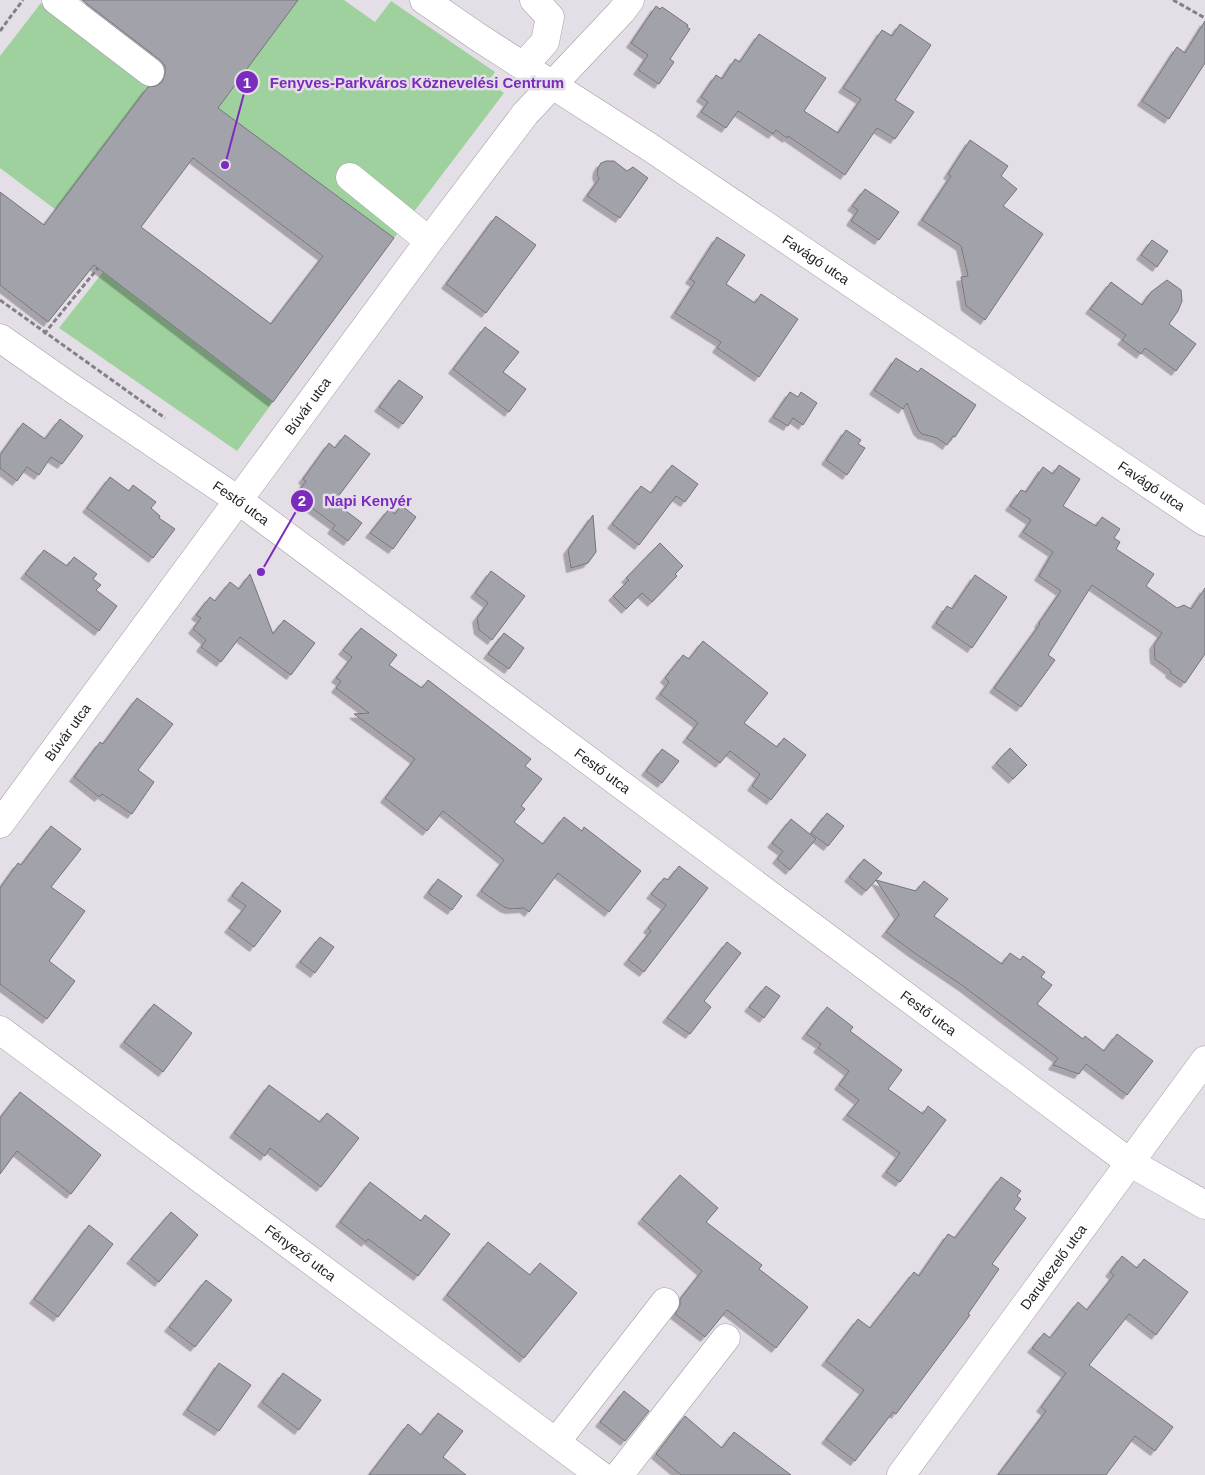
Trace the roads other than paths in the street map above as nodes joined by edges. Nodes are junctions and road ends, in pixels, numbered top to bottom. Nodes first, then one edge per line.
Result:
1 (56, 0) edge
2 (424, 0) edge
3 (534, 0) edge
4 (630, 0) edge
5 (523, 66) junction
6 (150, 72) dead end
7 (553, 85) junction
8 (350, 177) dead end
9 (429, 241) junction
10 (0, 338) edge
11 (238, 500) junction
12 (1205, 522) edge
13 (0, 824) edge
14 (0, 1030) edge
15 (1205, 1060) edge
16 (1129, 1162) junction
17 (1205, 1205) edge
18 (665, 1302) dead end
19 (726, 1338) dead end
20 (556, 1442) junction
21 (600, 1475) edge
22 (619, 1475) edge
23 (901, 1475) edge

1 - 6 street
2 - 5 street, Favágó utca
3 - 5 street
4 - 7 street, Búvár utca
5 - 7 street, Favágó utca
7 - 9 street, Búvár utca
7 - 12 street, Favágó utca
8 - 9 street
9 - 11 street, Búvár utca
10 - 11 street, Festő utca
11 - 13 street, Búvár utca
11 - 16 street, Festő utca
14 - 20 street, Fényező utca
15 - 16 street, Darukezelő utca
16 - 17 street, Festő utca
16 - 23 street, Darukezelő utca
18 - 20 street
19 - 22 street
20 - 21 street, Fényező utca

